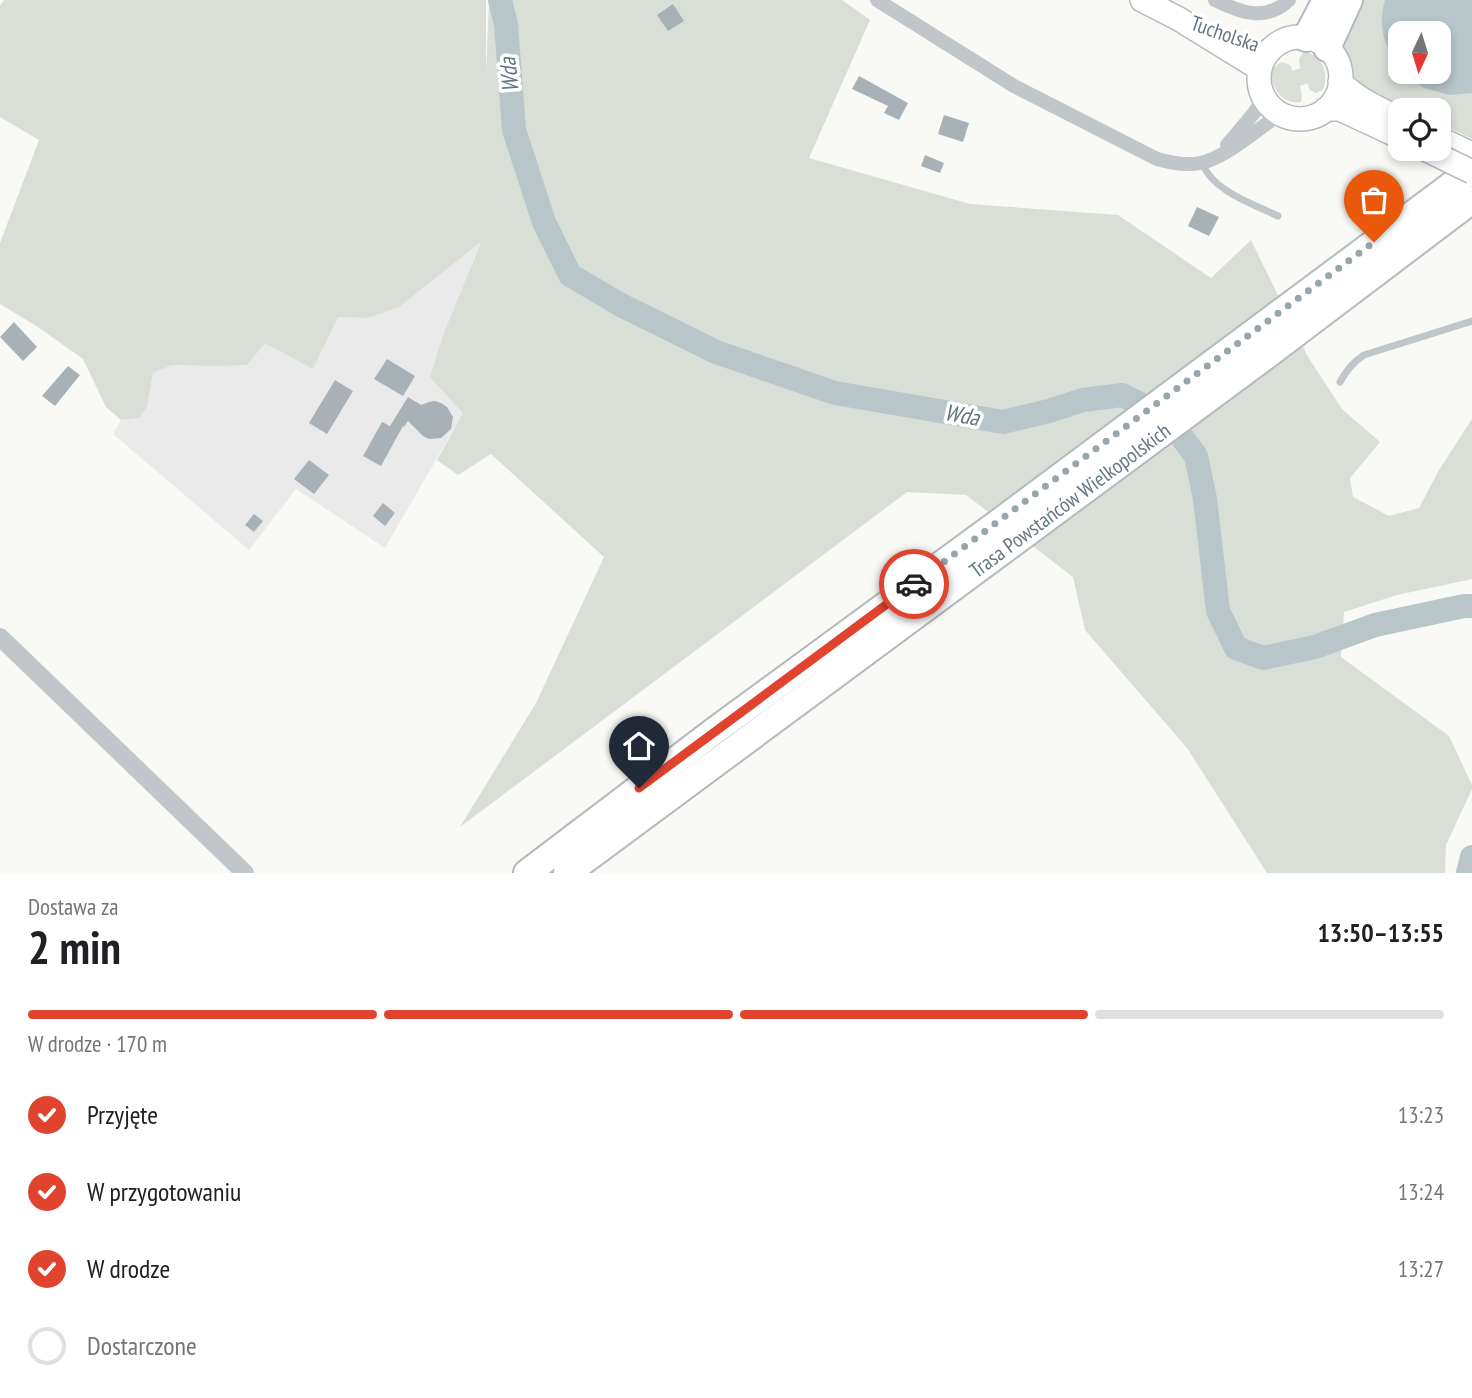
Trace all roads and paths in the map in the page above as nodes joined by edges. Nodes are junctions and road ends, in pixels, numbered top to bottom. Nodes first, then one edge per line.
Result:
1 (877, 0) edge
2 (1142, 0) edge
3 (1215, 0) edge
4 (1289, 0) edge
5 (1326, 0) edge
6 (1349, 0) edge
7 (1316, 43) junction
8 (1265, 60) junction
9 (1340, 82) junction
10 (1272, 106) junction
11 (1326, 109) junction
12 (1388, 113) edge
13 (1388, 131) edge
14 (1451, 144) edge
15 (1472, 154) edge
16 (1217, 157) junction
17 (1451, 161) edge
18 (1202, 163) junction
19 (1472, 171) edge
20 (1472, 200) edge
21 (1278, 216) dead end
22 (1472, 321) edge
23 (1340, 382) dead end
24 (971, 558) junction
25 (0, 637) edge
26 (245, 873) edge
27 (527, 873) edge
28 (567, 873) edge

1 - 18 street
2 - 8 main road, Tucholska
3 - 4 street
5 - 7 highway
6 - 7 highway
7 - 8 main road
7 - 9 main road
8 - 10 main road
9 - 11 main road
9 - 12 main road
10 - 11 main road
10 - 16 street
10 - 16 street
11 - 13 main road
14 - 15 main road
16 - 18 street
17 - 19 main road, bridge
18 - 21 lane
19 - 24 highway, Trasa Powstańców Wielkopolskich
20 - 24 highway, Trasa Powstańców Wielkopolskich
22 - 23 lane
24 - 27 highway, Trasa Powstańców Wielkopolskich
24 - 28 highway, Trasa Powstańców Wielkopolskich
25 - 26 street

